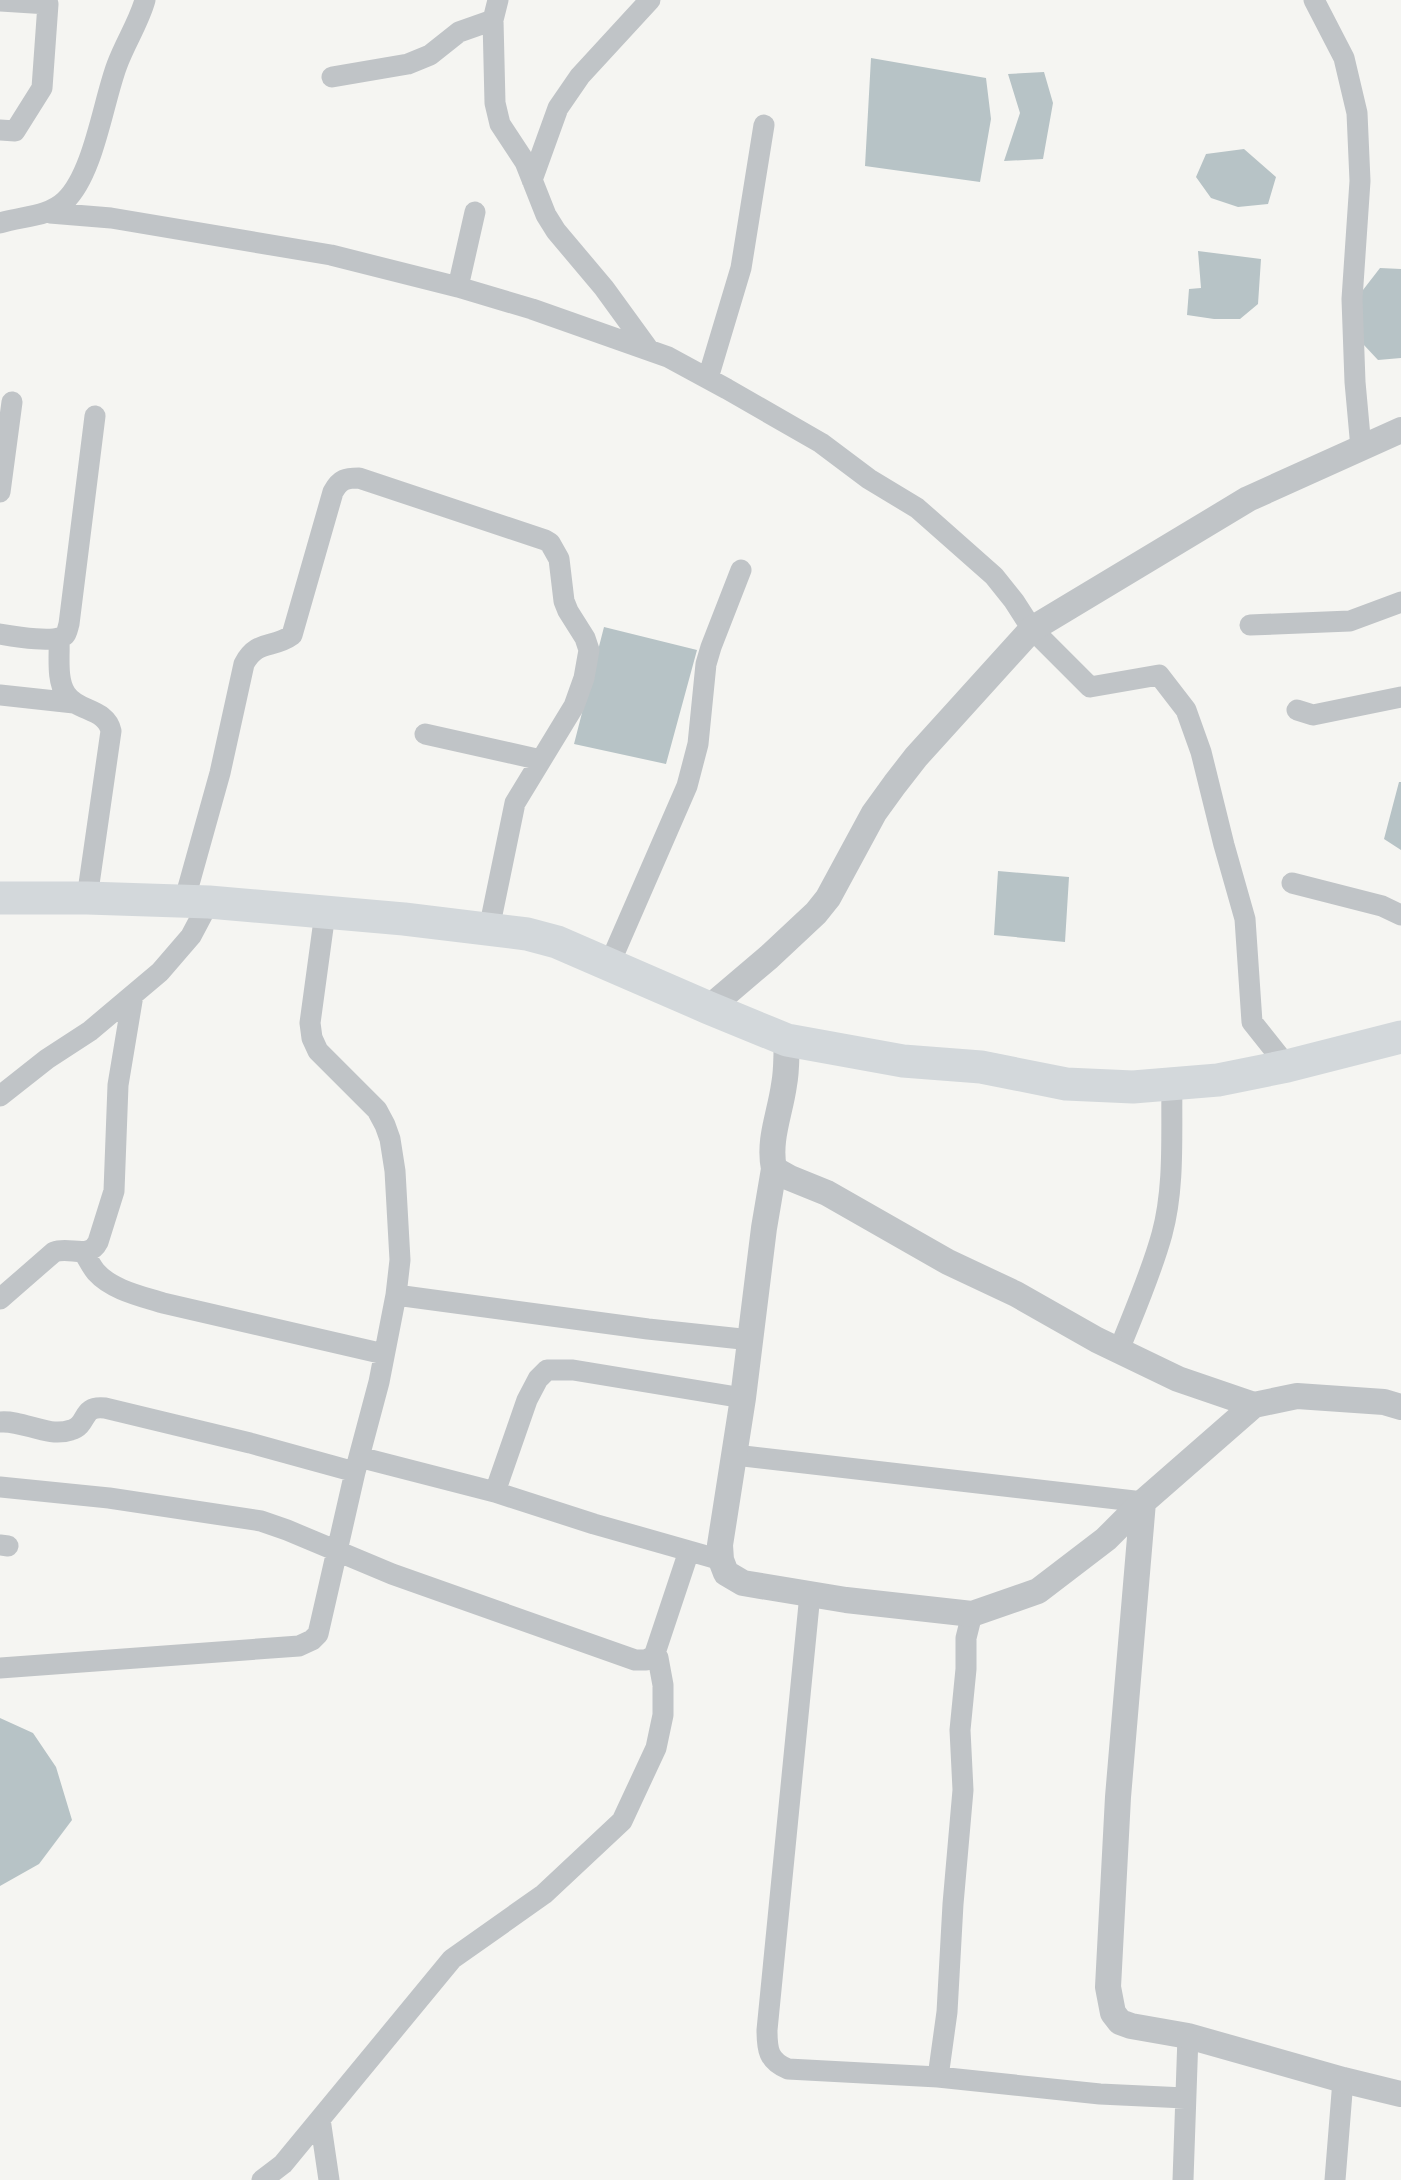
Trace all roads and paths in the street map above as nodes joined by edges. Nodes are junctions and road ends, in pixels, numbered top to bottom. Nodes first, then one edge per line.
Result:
1 (145, 0) edge
2 (650, 0) edge
3 (1314, 0) edge
4 (0, 1) edge
5 (496, 10) edge
6 (332, 77) dead end
7 (764, 125) dead end
8 (0, 130) edge
9 (532, 180) junction
10 (475, 212) dead end
11 (50, 213) junction
12 (0, 223) edge
13 (458, 287) junction
14 (649, 350) junction
15 (708, 379) junction
16 (12, 402) dead end
17 (95, 416) dead end
18 (1401, 430) edge
19 (1362, 448) junction
20 (0, 492) edge
21 (741, 570) dead end
22 (1401, 602) edge
23 (1250, 625) dead end
24 (1032, 629) junction
25 (0, 634) edge
26 (59, 639) junction
27 (0, 695) edge
28 (1401, 697) edge
29 (74, 703) junction
30 (1297, 710) dead end
31 (425, 734) dead end
32 (541, 761) junction
33 (1292, 883) dead end
34 (0, 898) edge
35 (87, 898) junction
36 (196, 902) junction
37 (325, 913) junction
38 (1401, 915) edge
39 (489, 929) junction
40 (609, 965) junction
41 (133, 995) junction
42 (709, 1008) junction
43 (1401, 1037) edge
44 (787, 1040) junction
45 (1287, 1066) junction
46 (1172, 1084) junction
47 (0, 1097) edge
48 (774, 1169) junction
49 (84, 1253) junction
50 (396, 1294) junction
51 (0, 1300) edge
52 (751, 1340) junction
53 (1118, 1350) junction
54 (384, 1354) junction
55 (743, 1398) junction
56 (1254, 1405) junction
57 (1401, 1407) edge
58 (0, 1422) edge
59 (734, 1455) junction
60 (357, 1465) junction
61 (0, 1487) edge
62 (495, 1492) junction
63 (1143, 1502) junction
64 (338, 1551) junction
65 (689, 1551) junction
66 (721, 1560) junction
67 (810, 1594) junction
68 (972, 1614) junction
69 (654, 1656) junction
70 (0, 1668) edge
71 (1188, 2036) junction
72 (939, 2077) junction
73 (1343, 2080) junction
74 (1401, 2094) edge
75 (1185, 2098) junction
76 (320, 2119) junction
77 (262, 2180) edge
78 (329, 2180) edge
79 (1182, 2180) edge
80 (1335, 2180) edge

1 - 11 street
2 - 9 street
3 - 19 street
4 - 8 street
5 - 6 street
5 - 9 street
7 - 15 street
9 - 14 street
10 - 13 street
11 - 12 street
11 - 13 street
13 - 14 street
14 - 15 street
15 - 24 street
16 - 20 street
17 - 26 street
18 - 19 street
19 - 24 street
21 - 40 street
22 - 23 street
24 - 42 street
24 - 45 street
25 - 26 street
26 - 29 street
27 - 29 street
28 - 30 street
29 - 35 street
31 - 32 street
32 - 36 street
32 - 39 street
33 - 38 street
34 - 35 main road
35 - 36 main road
36 - 37 main road
36 - 41 street
37 - 39 main road
37 - 50 street
39 - 40 main road
40 - 42 main road
41 - 47 street
41 - 49 street
42 - 44 main road
43 - 45 main road
44 - 46 main road
44 - 48 street
45 - 46 main road
46 - 53 street
48 - 52 street
48 - 53 street
49 - 51 street
49 - 54 street
50 - 52 street
50 - 54 street
52 - 55 street
53 - 56 street
54 - 60 street
55 - 59 street
55 - 62 street
56 - 57 street
56 - 63 street
58 - 60 street
59 - 63 street
59 - 66 street
60 - 62 street
60 - 64 street
61 - 64 street
62 - 65 street
63 - 68 street
63 - 71 street
64 - 69 street
64 - 70 street
65 - 66 street
65 - 69 street
66 - 67 street
67 - 68 street
67 - 72 street
68 - 72 street
69 - 76 street
71 - 73 street
71 - 75 street
72 - 75 street
73 - 74 street
73 - 80 street
75 - 79 street
76 - 77 street
76 - 78 street

